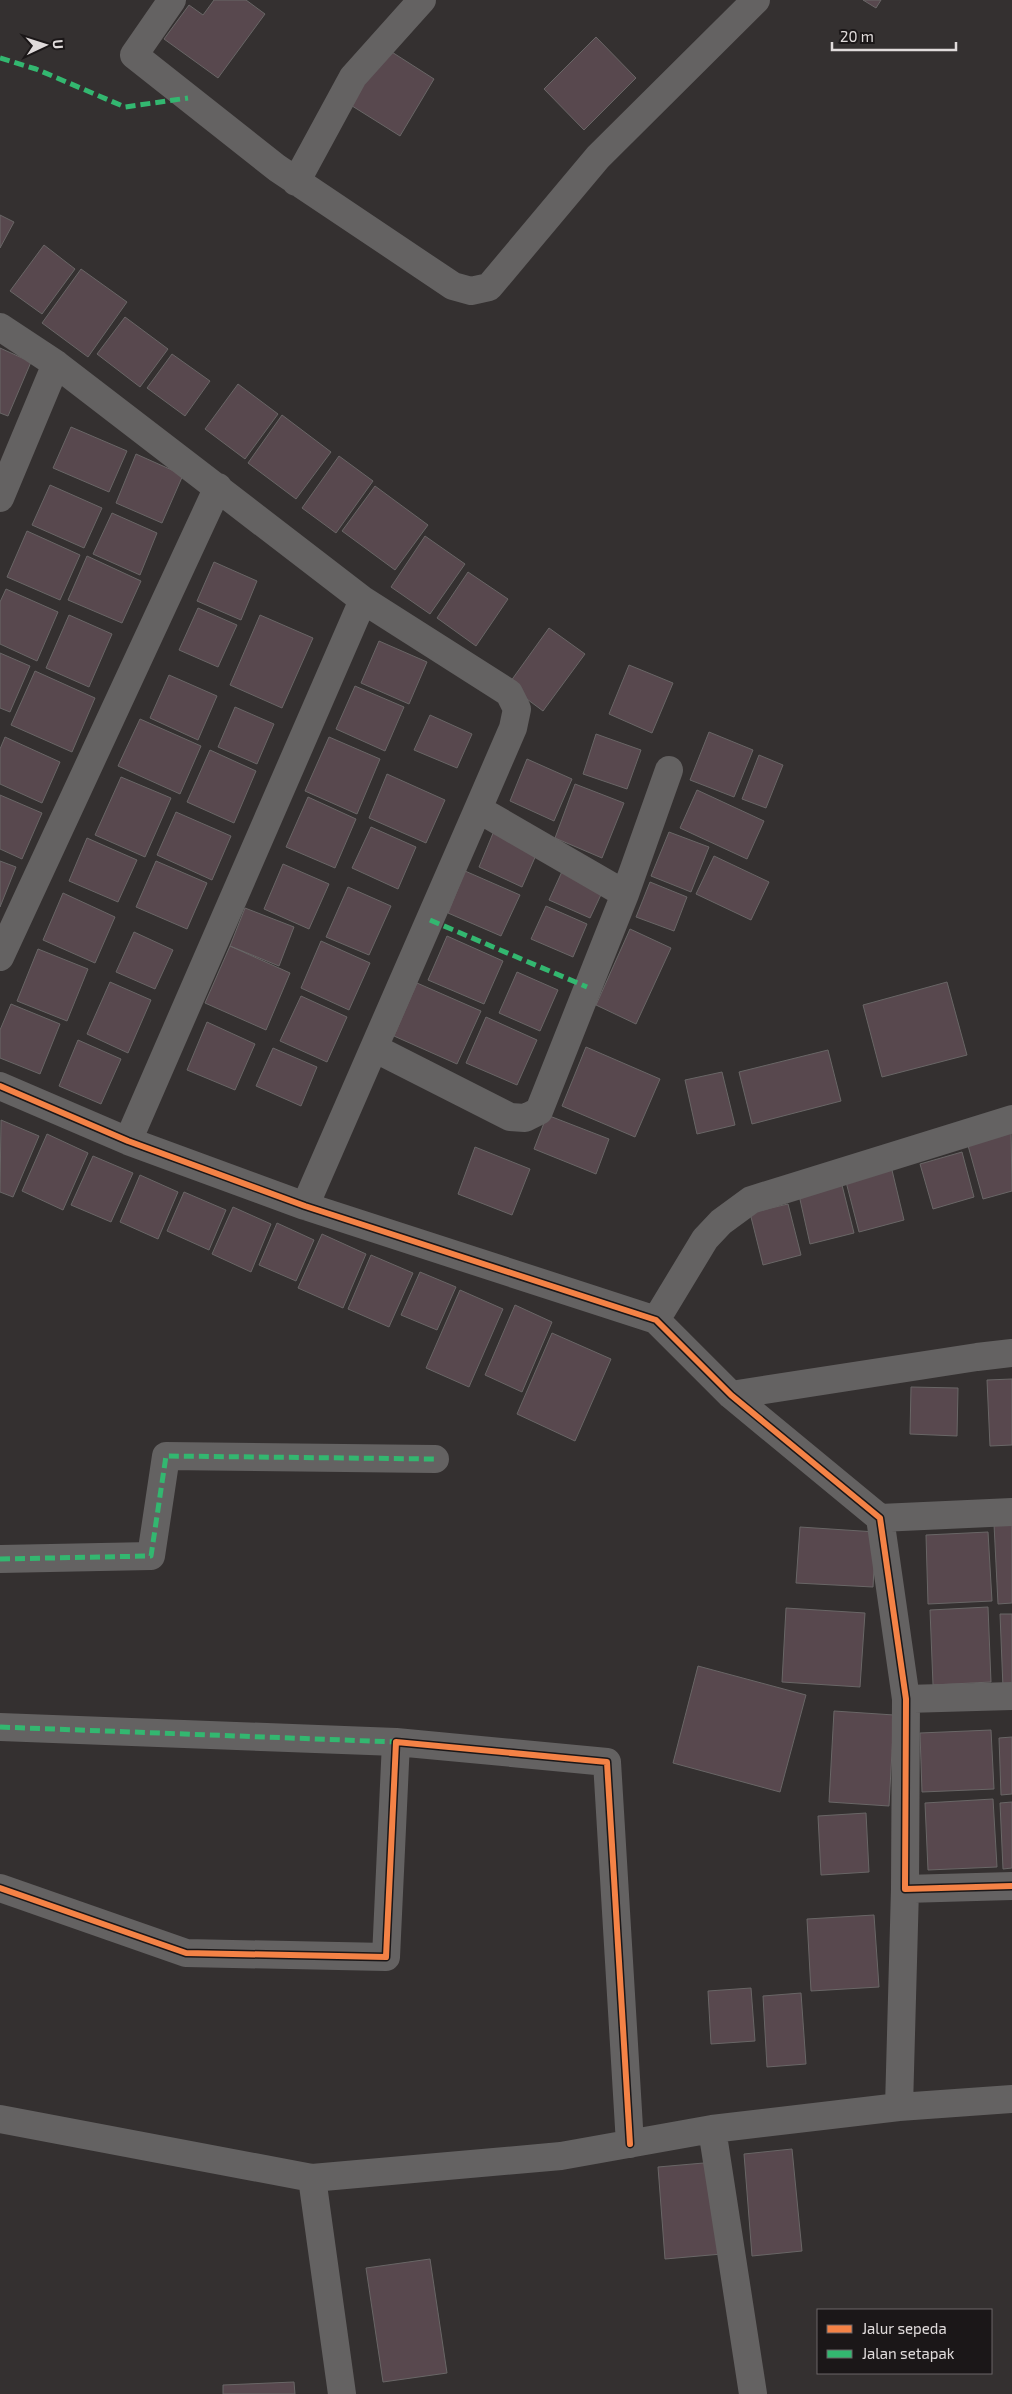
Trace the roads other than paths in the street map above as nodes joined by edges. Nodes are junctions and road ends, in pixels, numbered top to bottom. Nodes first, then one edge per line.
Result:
1 (172, 0) edge
2 (422, 0) edge
3 (756, 0) edge
4 (296, 182) junction
5 (0, 327) edge
6 (56, 364) junction
7 (218, 487) junction
8 (0, 498) edge
9 (363, 600) junction
10 (669, 770) dead end
11 (478, 809) junction
12 (625, 894) junction
13 (0, 957) edge
14 (374, 1048) junction
15 (0, 1086) edge
16 (1012, 1119) edge
17 (128, 1141) junction
18 (305, 1206) junction
19 (656, 1320) junction
20 (1012, 1353) edge
21 (732, 1395) junction
22 (435, 1459) dead end
23 (1012, 1512) edge
24 (880, 1518) junction
25 (0, 1559) edge
26 (1012, 1696) edge
27 (906, 1699) junction
28 (0, 1727) edge
29 (396, 1742) junction
30 (1012, 1886) edge
31 (0, 1888) edge
32 (905, 1889) junction
33 (1012, 2099) edge
34 (899, 2107) junction
35 (0, 2119) edge
36 (712, 2129) junction
37 (630, 2144) junction
38 (312, 2178) junction
39 (342, 2394) edge
40 (753, 2394) edge

1 - 4 street
2 - 4 street
3 - 4 street
5 - 6 street
6 - 7 street
6 - 8 street
7 - 9 street
7 - 13 street
9 - 11 street
9 - 17 street
10 - 12 street
11 - 12 street
11 - 14 street
12 - 14 street
14 - 18 street
15 - 17 street
16 - 19 street
17 - 18 street
18 - 19 street
19 - 21 street
20 - 21 street
21 - 24 street
22 - 25 street
23 - 24 street
24 - 27 street
26 - 27 street
27 - 32 street
28 - 29 street
29 - 31 street
29 - 37 street
30 - 32 street
32 - 34 street
33 - 34 street
34 - 36 street
35 - 38 street
36 - 37 street
36 - 40 street
37 - 38 street
38 - 39 street

